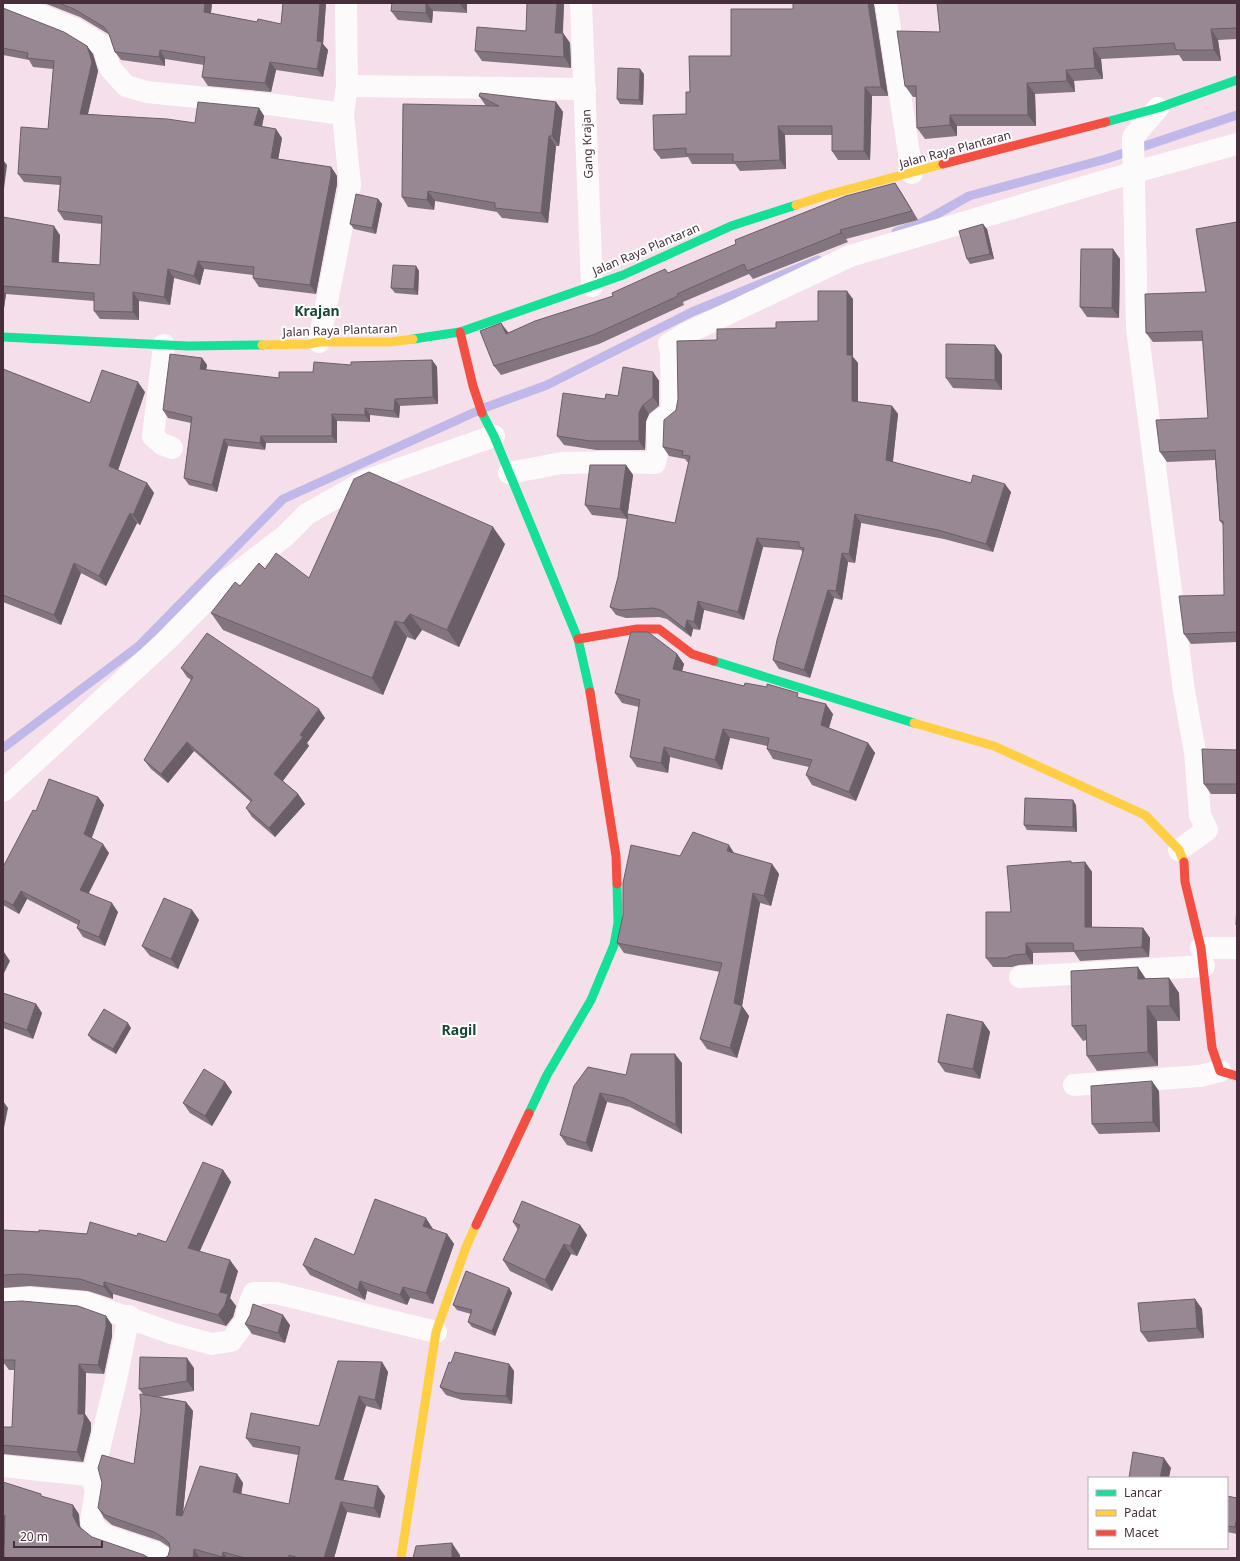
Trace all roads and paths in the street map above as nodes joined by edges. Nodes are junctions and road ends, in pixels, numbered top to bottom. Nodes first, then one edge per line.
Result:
1 (10, 3) edge
2 (346, 3) edge
3 (580, 3) edge
4 (886, 3) edge
5 (1237, 80) edge
6 (347, 86) junction
7 (585, 88) junction
8 (1158, 108) junction
9 (343, 114) junction
10 (1237, 144) edge
11 (1135, 172) junction
12 (912, 173) junction
13 (592, 286) junction
14 (460, 332) junction
15 (3, 337) edge
16 (319, 342) junction
17 (164, 345) junction
18 (492, 431) junction
19 (172, 448) dead end
20 (509, 473) junction
21 (578, 639) junction
22 (3, 792) edge
23 (1179, 850) junction
24 (1237, 948) edge
25 (1202, 957) junction
26 (1020, 977) dead end
27 (1228, 1073) edge
28 (1074, 1086) dead end
29 (3, 1299) edge
30 (129, 1316) junction
31 (436, 1332) junction
32 (3, 1466) edge
33 (92, 1478) junction
34 (164, 1558) edge
35 (400, 1558) edge

1 - 9 street
2 - 6 street
3 - 7 street, Gang Krajan
4 - 12 street
5 - 8 street, Jalan Raya Plantaran
6 - 7 street
6 - 9 street
7 - 13 street, Gang Krajan
8 - 11 street
8 - 12 street, Jalan Raya Plantaran
9 - 16 street
10 - 11 street
11 - 20 street
11 - 23 street
12 - 13 street, Jalan Raya Plantaran
13 - 14 street, Jalan Raya Plantaran
14 - 16 street, Jalan Raya Plantaran
14 - 18 street
15 - 17 street, Jalan Raya Plantaran
16 - 17 street, Jalan Raya Plantaran
17 - 19 street
18 - 20 street
18 - 22 street
20 - 21 street
21 - 23 street
21 - 31 street
23 - 25 street
24 - 25 street
25 - 26 street
25 - 27 street
27 - 28 street
29 - 30 street
30 - 31 street
30 - 33 street
31 - 35 street
32 - 33 street
33 - 34 street

